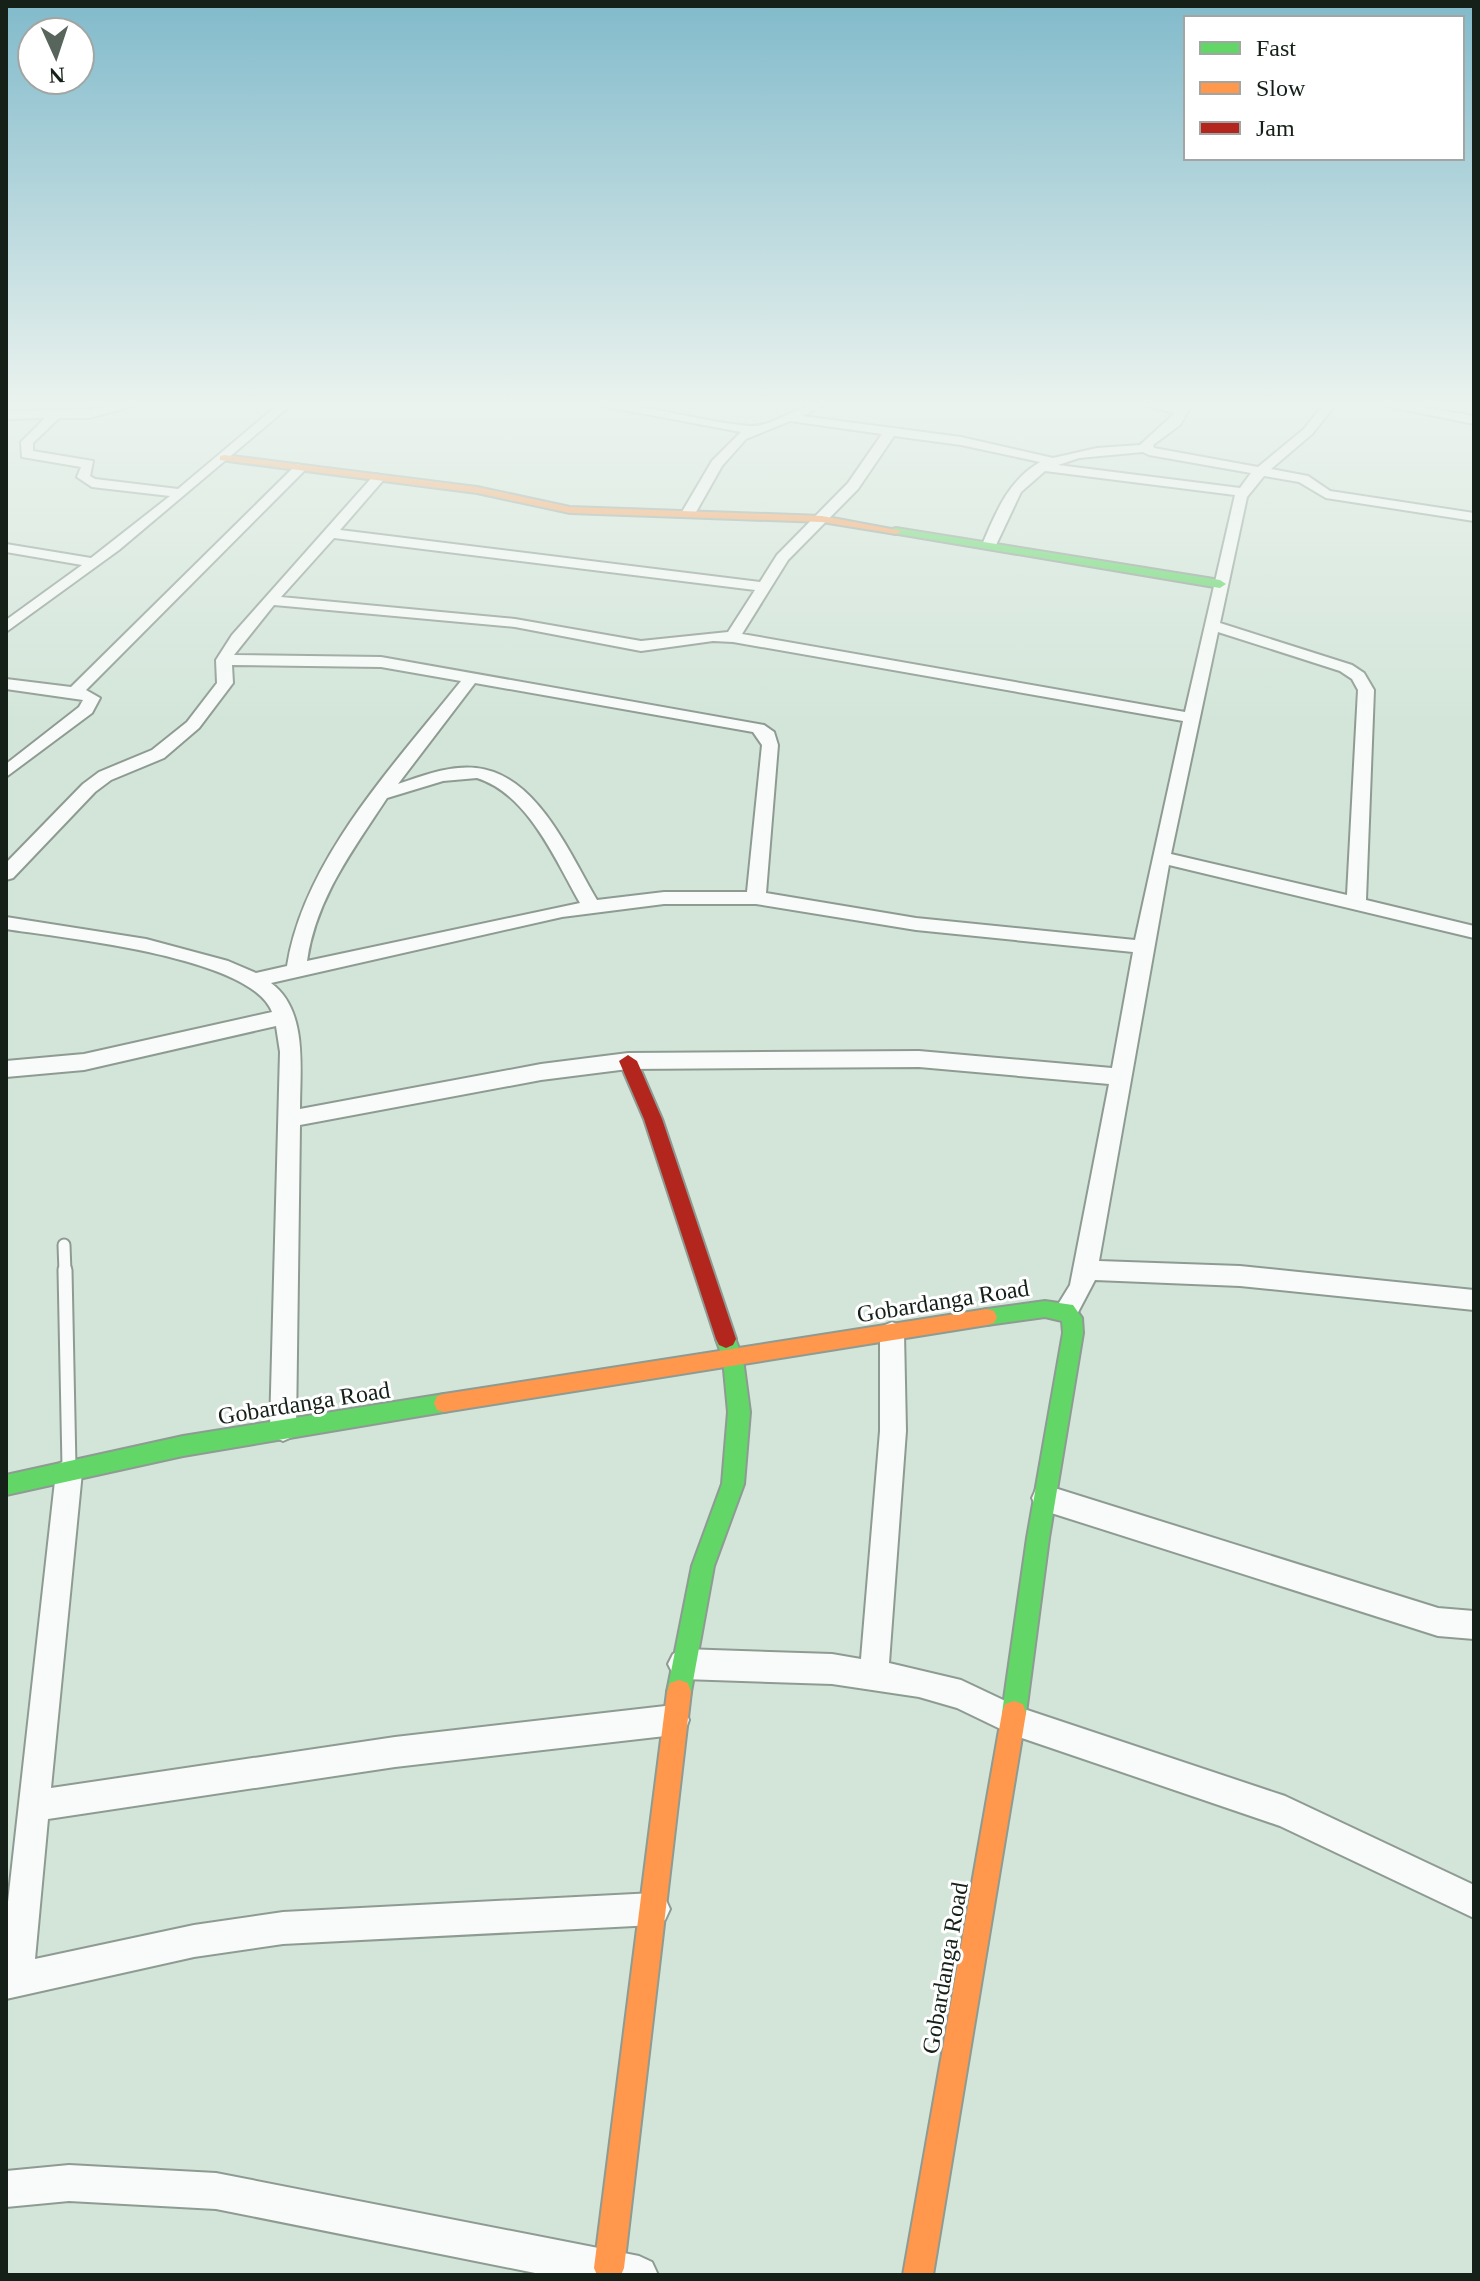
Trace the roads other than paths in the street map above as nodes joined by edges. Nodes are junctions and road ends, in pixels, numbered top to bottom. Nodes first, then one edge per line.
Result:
1 (160, 510) edge
2 (258, 510) edge
3 (350, 510) edge
4 (645, 510) edge
5 (830, 510) edge
6 (1007, 510) edge
7 (1238, 510) edge
8 (1432, 510) edge
9 (689, 512) joint
10 (1474, 517) edge
11 (822, 519) junction
12 (329, 533) junction
13 (989, 545) junction
14 (6, 548) edge
15 (94, 563) junction
16 (1220, 584) junction
17 (764, 587) junction
18 (268, 600) junction
19 (1211, 625) junction
20 (6, 627) edge
21 (733, 637) junction
22 (224, 660) junction
23 (470, 679) junction
24 (6, 684) edge
25 (75, 692) junction
26 (1191, 718) junction
27 (6, 772) edge
28 (381, 794) junction
29 (1161, 857) junction
30 (6, 874) edge
31 (756, 898) junction
32 (1356, 904) junction
33 (591, 906) junction
34 (6, 923) edge
35 (1474, 932) edge
36 (1144, 947) junction
37 (296, 970) junction
38 (254, 980) junction
39 (284, 1017) junction
40 (628, 1061) junction
41 (6, 1069) edge
42 (1121, 1077) junction
43 (289, 1119) junction
44 (64, 1245) dead end
45 (1086, 1270) junction
46 (1474, 1300) edge
47 (1066, 1311) junction
48 (892, 1333) junction
49 (733, 1359) junction
50 (283, 1429) junction
51 (69, 1472) junction
52 (6, 1485) edge
53 (1045, 1498) junction
54 (1474, 1625) edge
55 (683, 1664) junction
56 (874, 1673) junction
57 (674, 1720) junction
58 (1013, 1720) junction
59 (34, 1806) junction
60 (1474, 1902) edge
61 (654, 1909) junction
62 (11, 1981) edge
63 (6, 2189) edge
64 (624, 2272) edge
65 (918, 2275) edge

1 - 15 street
2 - 25 street
3 - 12 street
4 - 9 street
5 - 11 street
6 - 13 street
7 - 16 street
8 - 10 street
9 - 11 street
11 - 13 street
11 - 17 street
12 - 17 street
12 - 18 street
13 - 16 street
14 - 15 street
15 - 20 street
16 - 19 street
17 - 21 street
18 - 21 street
18 - 22 street
19 - 26 street
19 - 32 street
21 - 26 street
22 - 23 street
22 - 30 street
23 - 28 street
23 - 31 street
24 - 25 street
25 - 27 street
26 - 29 street
28 - 33 street
28 - 37 street
29 - 32 street
29 - 36 street
31 - 33 street
31 - 36 street
32 - 35 street
33 - 37 street
34 - 38 street
36 - 42 street
37 - 38 street
38 - 39 street
39 - 41 street
39 - 43 street
40 - 42 street
40 - 43 street
40 - 49 street
42 - 45 street
43 - 50 street
44 - 51 lane
45 - 46 street
45 - 47 street
47 - 48 street, Gobardanga Road
47 - 53 street, Gobardanga Road
48 - 49 street, Gobardanga Road
48 - 56 street
49 - 50 street, Gobardanga Road
49 - 55 street
50 - 51 street, Gobardanga Road
51 - 52 street, Gobardanga Road
51 - 59 street
53 - 54 street
53 - 58 street, Gobardanga Road
55 - 56 street
55 - 57 street
56 - 58 street
57 - 59 street
57 - 61 street
58 - 60 street
58 - 65 street, Gobardanga Road
59 - 62 street
61 - 62 street
61 - 64 street
63 - 64 street

